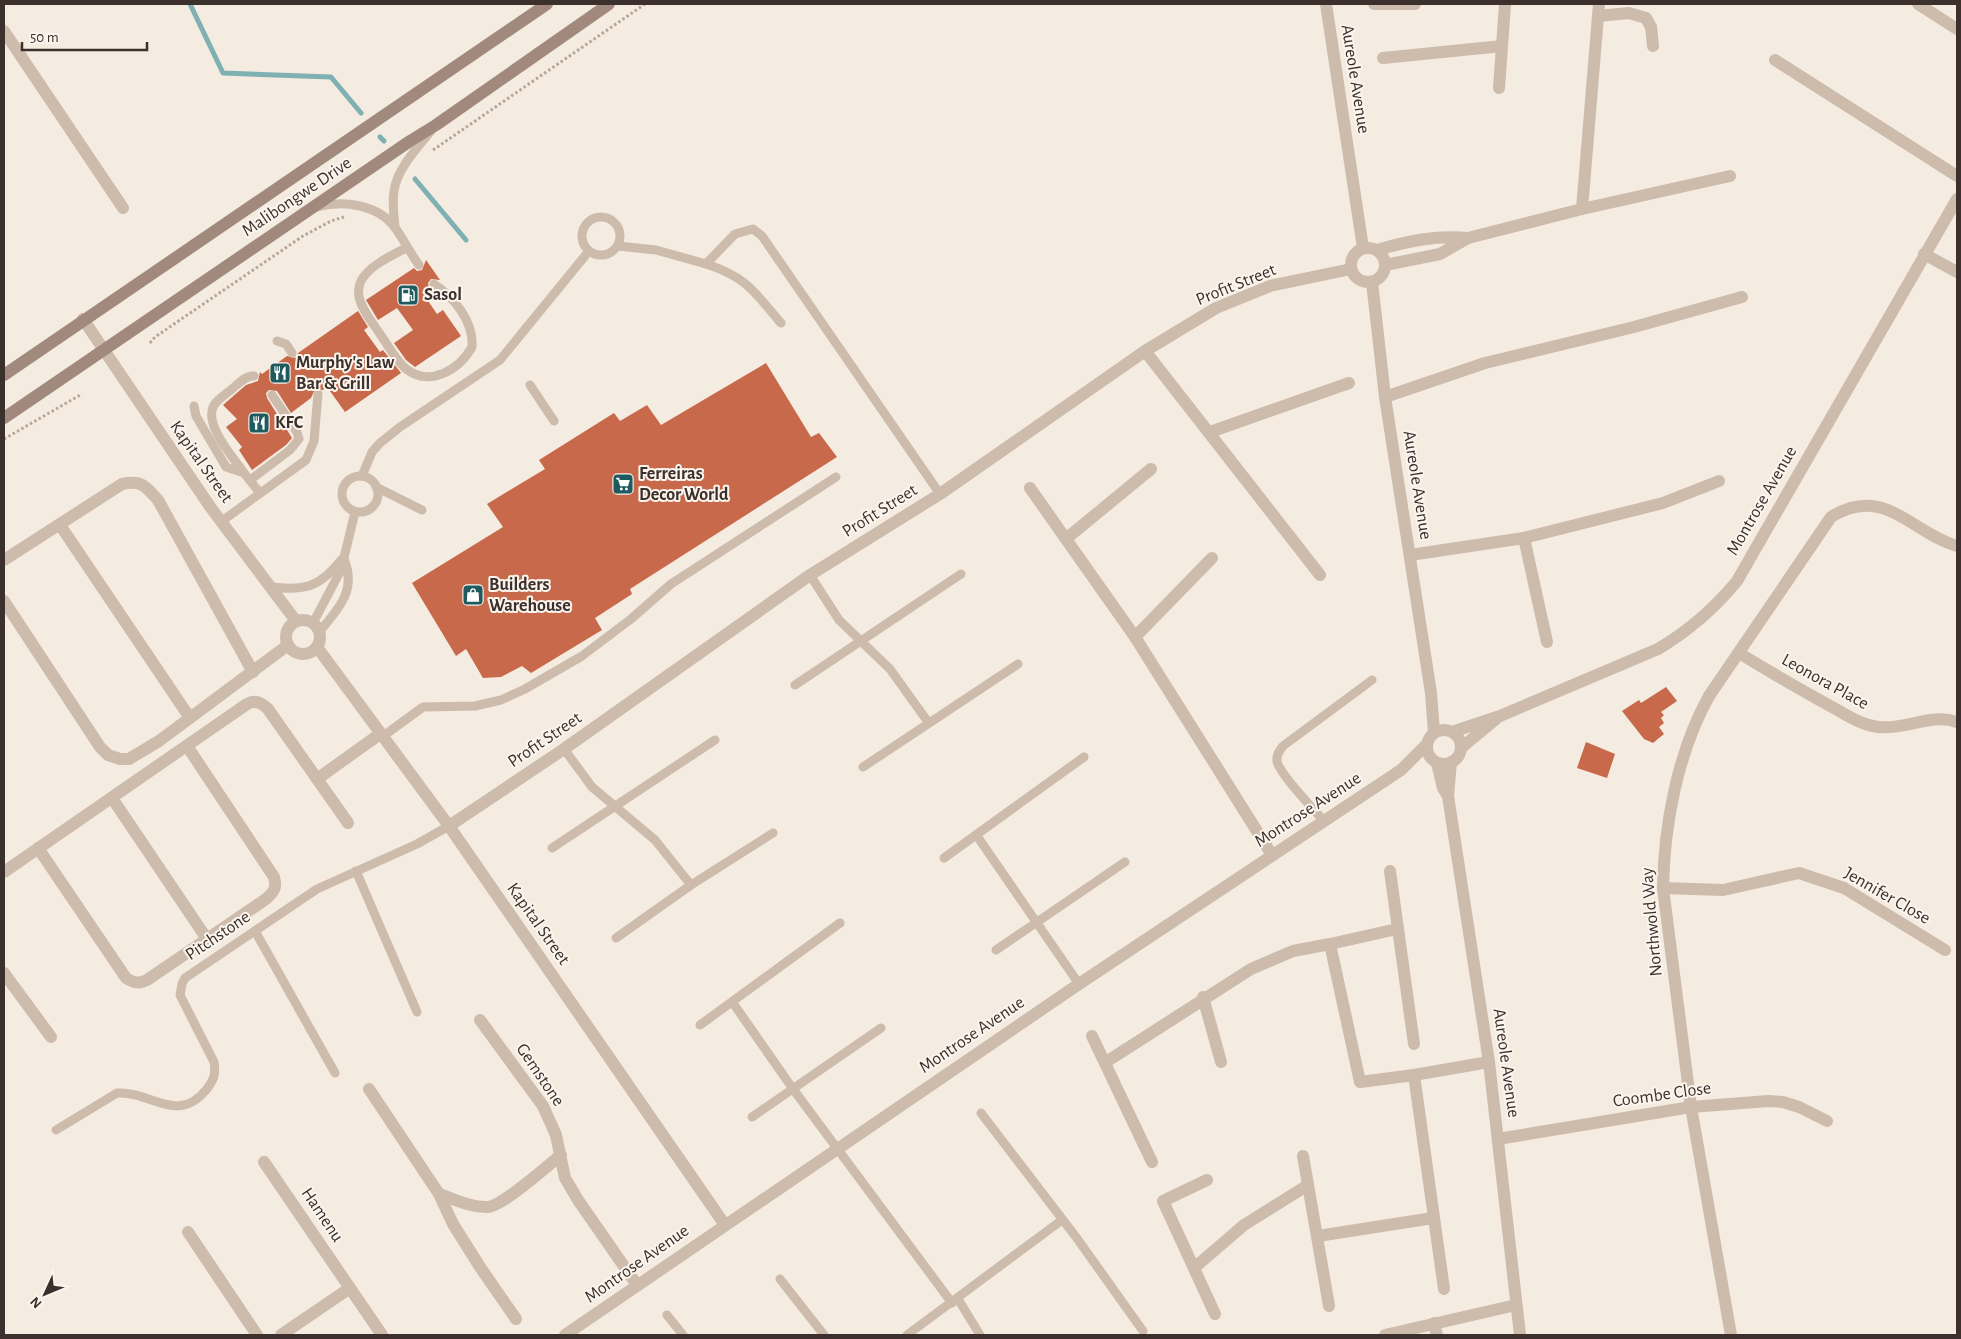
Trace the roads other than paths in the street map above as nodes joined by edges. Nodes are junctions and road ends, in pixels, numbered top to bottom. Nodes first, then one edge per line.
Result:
1 (548, 4) edge
2 (608, 4) edge
3 (1326, 4) edge
4 (1374, 4) edge
5 (1415, 4) edge
6 (1505, 4) edge
7 (1918, 4) edge
8 (1599, 10) edge
9 (1957, 29) edge
10 (4, 31) edge
11 (1502, 46) junction
12 (1653, 46) dead end
13 (1383, 58) dead end
14 (1774, 60) dead end
15 (1499, 88) dead end
16 (436, 125) junction
17 (1730, 176) dead end
18 (1957, 176) edge
19 (1957, 199) edge
20 (123, 208) dead end
21 (315, 208) junction
22 (1582, 209) junction
23 (395, 227) junction
24 (1468, 238) junction
25 (618, 246) junction
26 (406, 248) junction
27 (1364, 248) junction
28 (1377, 250) junction
29 (589, 251) junction
30 (1924, 254) junction
31 (706, 264) junction
32 (419, 265) dead end
33 (1385, 265) junction
34 (1351, 268) junction
35 (1957, 272) edge
36 (1372, 282) junction
37 (434, 284) dead end
38 (1742, 297) dead end
39 (83, 319) junction
40 (781, 323) dead end
41 (278, 341) dead end
42 (105, 350) junction
43 (1145, 351) junction
44 (292, 353) dead end
45 (4, 375) edge
46 (254, 376) dead end
47 (1349, 383) dead end
48 (530, 385) dead end
49 (318, 394) dead end
50 (272, 395) dead end
51 (1385, 397) junction
52 (194, 406) dead end
53 (4, 418) edge
54 (554, 421) dead end
55 (1210, 432) junction
56 (1151, 469) dead end
57 (247, 476) junction
58 (362, 476) junction
59 (836, 477) dead end
60 (1719, 481) dead end
61 (376, 486) junction
62 (1030, 488) dead end
63 (260, 493) junction
64 (940, 494) junction
65 (422, 510) dead end
66 (355, 512) junction
67 (222, 521) junction
68 (60, 524) junction
69 (1067, 538) junction
70 (1524, 538) junction
71 (1957, 546) edge
72 (1410, 555) junction
73 (344, 558) junction
74 (1212, 558) dead end
75 (4, 560) edge
76 (961, 574) dead end
77 (810, 575) junction
78 (1320, 576) dead end
79 (271, 587) junction
80 (4, 601) edge
81 (296, 621) junction
82 (316, 627) junction
83 (1134, 637) junction
84 (861, 642) junction
85 (1547, 642) dead end
86 (288, 645) junction
87 (317, 647) junction
88 (1740, 653) junction
89 (1018, 664) dead end
90 (256, 670) junction
91 (1372, 680) dead end
92 (796, 685) dead end
93 (1500, 716) junction
94 (190, 718) junction
95 (928, 722) junction
96 (1957, 722) edge
97 (1444, 731) junction
98 (381, 735) junction
99 (715, 740) dead end
100 (1427, 744) junction
101 (187, 746) junction
102 (1461, 748) junction
103 (564, 749) junction
104 (1084, 757) dead end
105 (1434, 761) junction
106 (1451, 762) junction
107 (862, 767) dead end
108 (1401, 770) junction
109 (317, 779) junction
110 (1448, 796) junction
111 (112, 798) junction
112 (615, 807) junction
113 (1324, 821) junction
114 (348, 823) dead end
115 (448, 826) junction
116 (773, 833) dead end
117 (977, 836) junction
118 (38, 848) junction
119 (552, 848) dead end
120 (1272, 855) junction
121 (944, 858) dead end
122 (1125, 862) dead end
123 (356, 871) junction
124 (1390, 871) dead end
125 (4, 872) edge
126 (691, 885) junction
127 (1663, 888) junction
128 (840, 923) dead end
129 (1037, 923) junction
130 (1397, 929) junction
131 (255, 931) junction
132 (616, 938) dead end
133 (207, 939) junction
134 (1330, 944) junction
135 (996, 950) dead end
136 (1945, 950) dead end
137 (4, 972) edge
138 (1079, 984) junction
139 (1203, 998) junction
140 (733, 1003) junction
141 (417, 1012) dead end
142 (480, 1020) dead end
143 (700, 1025) dead end
144 (881, 1028) dead end
145 (1092, 1036) dead end
146 (51, 1037) dead end
147 (1414, 1044) dead end
148 (1106, 1062) junction
149 (1221, 1062) dead end
150 (1489, 1062) junction
151 (335, 1073) dead end
152 (1414, 1075) junction
153 (369, 1089) dead end
154 (793, 1089) junction
155 (1691, 1107) junction
156 (981, 1113) dead end
157 (752, 1117) dead end
158 (1827, 1121) dead end
159 (56, 1130) dead end
160 (1498, 1139) junction
161 (836, 1148) junction
162 (561, 1155) junction
163 (1303, 1156) dead end
164 (264, 1162) dead end
165 (1152, 1162) dead end
166 (1207, 1180) dead end
167 (1308, 1185) junction
168 (439, 1194) junction
169 (1433, 1218) junction
170 (1062, 1220) junction
171 (725, 1225) junction
172 (188, 1232) dead end
173 (1318, 1236) junction
174 (1194, 1268) junction
175 (780, 1279) dead end
176 (637, 1285) junction
177 (350, 1288) junction
178 (1444, 1289) dead end
179 (955, 1301) junction
180 (1516, 1305) junction
181 (1329, 1306) dead end
182 (667, 1314) dead end
183 (1215, 1314) dead end
184 (516, 1319) dead end
185 (1436, 1329) edge
186 (1143, 1331) dead end
187 (257, 1335) edge
188 (281, 1335) edge
189 (382, 1335) edge
190 (565, 1335) edge
191 (683, 1335) edge
192 (824, 1335) edge
193 (907, 1335) edge
194 (980, 1335) edge
195 (1385, 1335) edge
196 (1520, 1335) edge
197 (1730, 1335) edge

1 - 39 main road, Malibongwe Drive
2 - 16 main road, Malibongwe Drive
3 - 27 street, Aureole Avenue
4 - 5 street
6 - 11 street
7 - 9 street
8 - 12 street
8 - 22 street
10 - 20 street
11 - 13 street
11 - 15 street
14 - 18 street
16 - 21 main road, Malibongwe Drive
16 - 23 lane
17 - 22 street
19 - 30 street, Montrose Avenue
21 - 23 lane
21 - 42 main road, Malibongwe Drive
22 - 24 street
23 - 26 lane
24 - 28 street
24 - 33 street
25 - 29 lane
25 - 29 lane
25 - 31 lane
26 - 32 lane
26 - 37 lane
27 - 28 street
27 - 34 street
28 - 33 street
29 - 58 lane
30 - 35 street
30 - 93 street, Montrose Avenue
31 - 40 lane
31 - 64 lane
33 - 36 street
34 - 36 street
34 - 43 street, Profit Street
36 - 51 street, Aureole Avenue
38 - 51 street
39 - 42 street, Kapital Street
39 - 45 main road, Malibongwe Drive
41 - 44 lane
42 - 53 main road, Malibongwe Drive
42 - 67 street, Kapital Street
43 - 55 street
43 - 64 street, Profit Street
46 - 57 lane
47 - 55 street
48 - 54 lane
49 - 63 lane
50 - 57 lane
51 - 72 street, Aureole Avenue
52 - 57 lane
55 - 78 street
56 - 69 street
57 - 63 lane
58 - 61 lane
58 - 66 lane
59 - 98 lane
60 - 70 street
61 - 65 lane
61 - 66 lane
62 - 69 street
63 - 67 lane
64 - 77 street, Profit Street
66 - 73 lane
67 - 79 street, Kapital Street
68 - 75 street
68 - 90 street
68 - 94 street
69 - 83 street
70 - 72 street
70 - 85 street
71 - 88 street, Northwold Way
72 - 97 street, Aureole Avenue
73 - 79 lane
73 - 82 lane
73 - 82 lane
74 - 83 street
76 - 84 lane
77 - 84 lane
77 - 103 street, Profit Street
79 - 81 street, Kapital Street
80 - 94 street
81 - 82 street
81 - 86 street
82 - 87 street
83 - 120 street
84 - 92 lane
84 - 95 lane
86 - 87 street
86 - 90 street
87 - 98 street, Kapital Street
88 - 96 street, Leonora Place
88 - 127 street, Northwold Way
89 - 95 lane
90 - 94 street
91 - 113 lane
93 - 97 street, Montrose Avenue
93 - 102 street, Montrose Avenue
95 - 107 lane
97 - 100 street
97 - 102 street
98 - 109 street
98 - 115 street, Kapital Street
99 - 112 lane
100 - 105 street
100 - 108 street, Montrose Avenue
101 - 109 street
101 - 111 street
101 - 133 street
102 - 106 street
103 - 112 lane
103 - 115 street, Profit Street
104 - 117 lane
105 - 106 street
105 - 108 street, Montrose Avenue
105 - 110 street, Aureole Avenue
106 - 110 street, Aureole Avenue
108 - 113 street, Montrose Avenue
109 - 114 street
110 - 150 street, Aureole Avenue
111 - 118 street
111 - 133 street
112 - 119 lane
112 - 126 lane
113 - 120 street, Montrose Avenue
115 - 123 lane, Pitchstone
115 - 171 street, Kapital Street
116 - 126 lane
117 - 121 lane
117 - 129 lane
118 - 125 street
118 - 133 street
120 - 138 street, Montrose Avenue
122 - 129 lane
123 - 131 lane, Pitchstone
123 - 141 lane
124 - 130 street
126 - 132 lane
127 - 136 street, Jennifer Close
127 - 155 street, Northwold Way
128 - 140 lane
129 - 135 lane
129 - 138 lane
130 - 134 street
130 - 147 street
131 - 151 lane
131 - 159 lane, Pitchstone
134 - 139 street
134 - 152 street
137 - 146 street
138 - 161 street, Montrose Avenue
139 - 148 street
139 - 149 street
140 - 143 lane
140 - 154 lane
142 - 162 street, Gemstone
144 - 154 lane
145 - 148 street
148 - 165 street
150 - 152 street
150 - 160 street, Aureole Avenue
152 - 169 street
153 - 168 street
154 - 157 lane
154 - 161 lane
155 - 158 street, Coombe Close
155 - 160 street, Coombe Close
155 - 197 street, Northwold Way
156 - 170 lane
160 - 180 street, Aureole Avenue
161 - 171 street, Montrose Avenue
161 - 179 lane
162 - 168 street
162 - 176 street, Gemstone
163 - 167 street
164 - 177 street, Hamenu
166 - 174 street
167 - 173 street
167 - 174 street
168 - 184 street
169 - 173 street
169 - 178 street
170 - 179 lane
170 - 186 lane
171 - 176 street, Montrose Avenue
172 - 187 street
173 - 181 street
174 - 183 street
175 - 192 lane
176 - 190 street, Montrose Avenue
177 - 188 street
177 - 189 street, Hamenu
179 - 193 lane
179 - 194 lane
180 - 185 street
180 - 196 street, Aureole Avenue
182 - 191 lane
185 - 195 street

